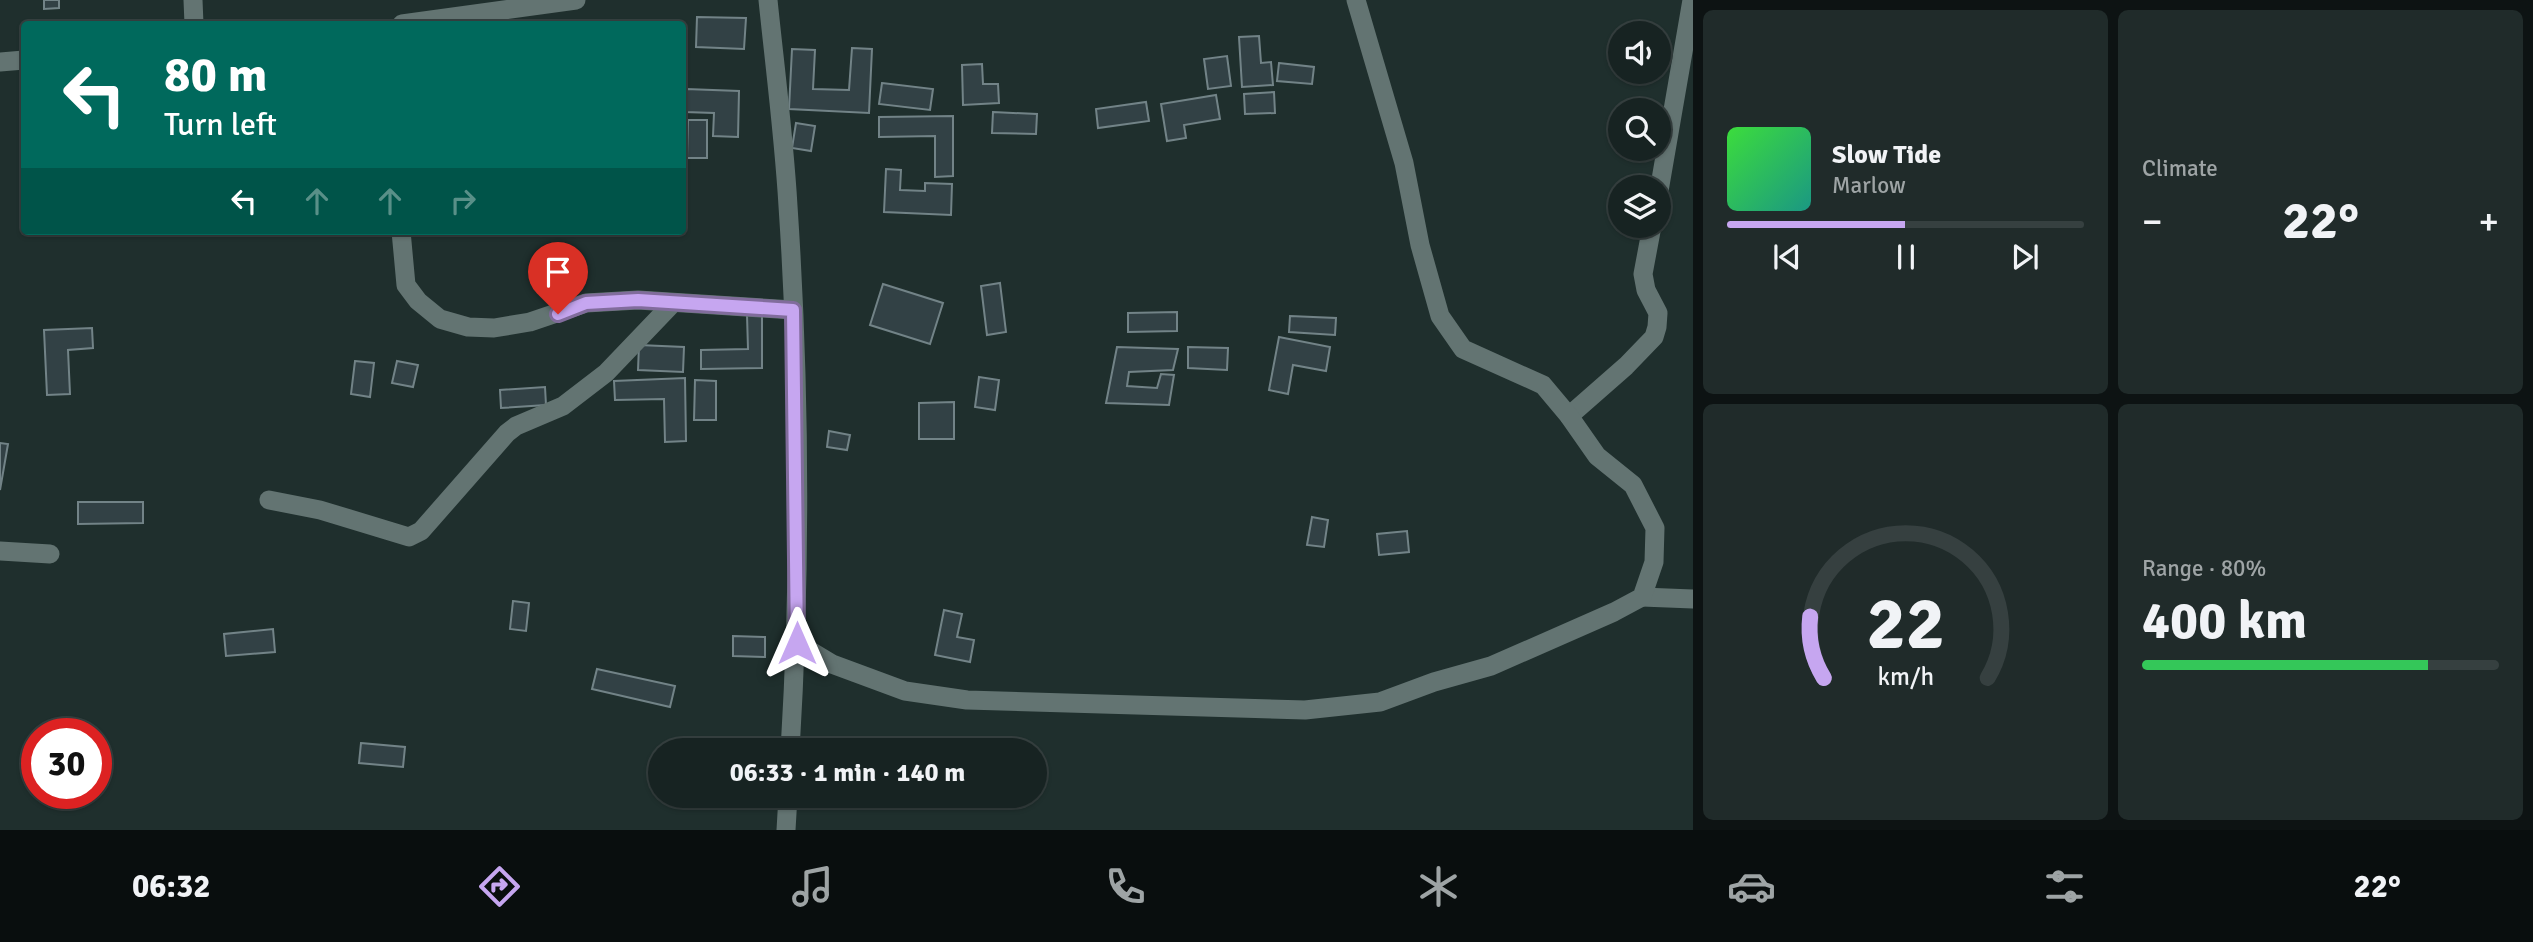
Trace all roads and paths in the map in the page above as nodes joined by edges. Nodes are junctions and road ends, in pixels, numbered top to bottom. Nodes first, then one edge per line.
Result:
1 (193, 0) edge
2 (576, 0) edge
3 (768, 0) edge
4 (1356, 0) edge
5 (1692, 0) edge
6 (509, 5) edge
7 (194, 21) edge
8 (419, 21) edge
9 (21, 60) edge
10 (0, 62) edge
11 (1662, 175) edge
12 (401, 235) edge
13 (1650, 238) edge
14 (673, 303) junction
15 (793, 310) junction
16 (1569, 416) junction
17 (269, 500) dead end
18 (0, 551) edge
19 (50, 554) dead end
20 (1643, 597) junction
21 (1693, 599) edge
22 (797, 643) junction
23 (791, 738) edge
24 (787, 808) edge
25 (786, 830) edge

1 - 7 street
2 - 6 street
3 - 15 street
4 - 16 street
5 - 11 street
6 - 8 street
9 - 10 street
12 - 14 street
13 - 16 street
14 - 15 street
14 - 17 street
15 - 22 street
16 - 20 street
18 - 19 street
20 - 21 street
20 - 22 street
22 - 23 street
24 - 25 street

